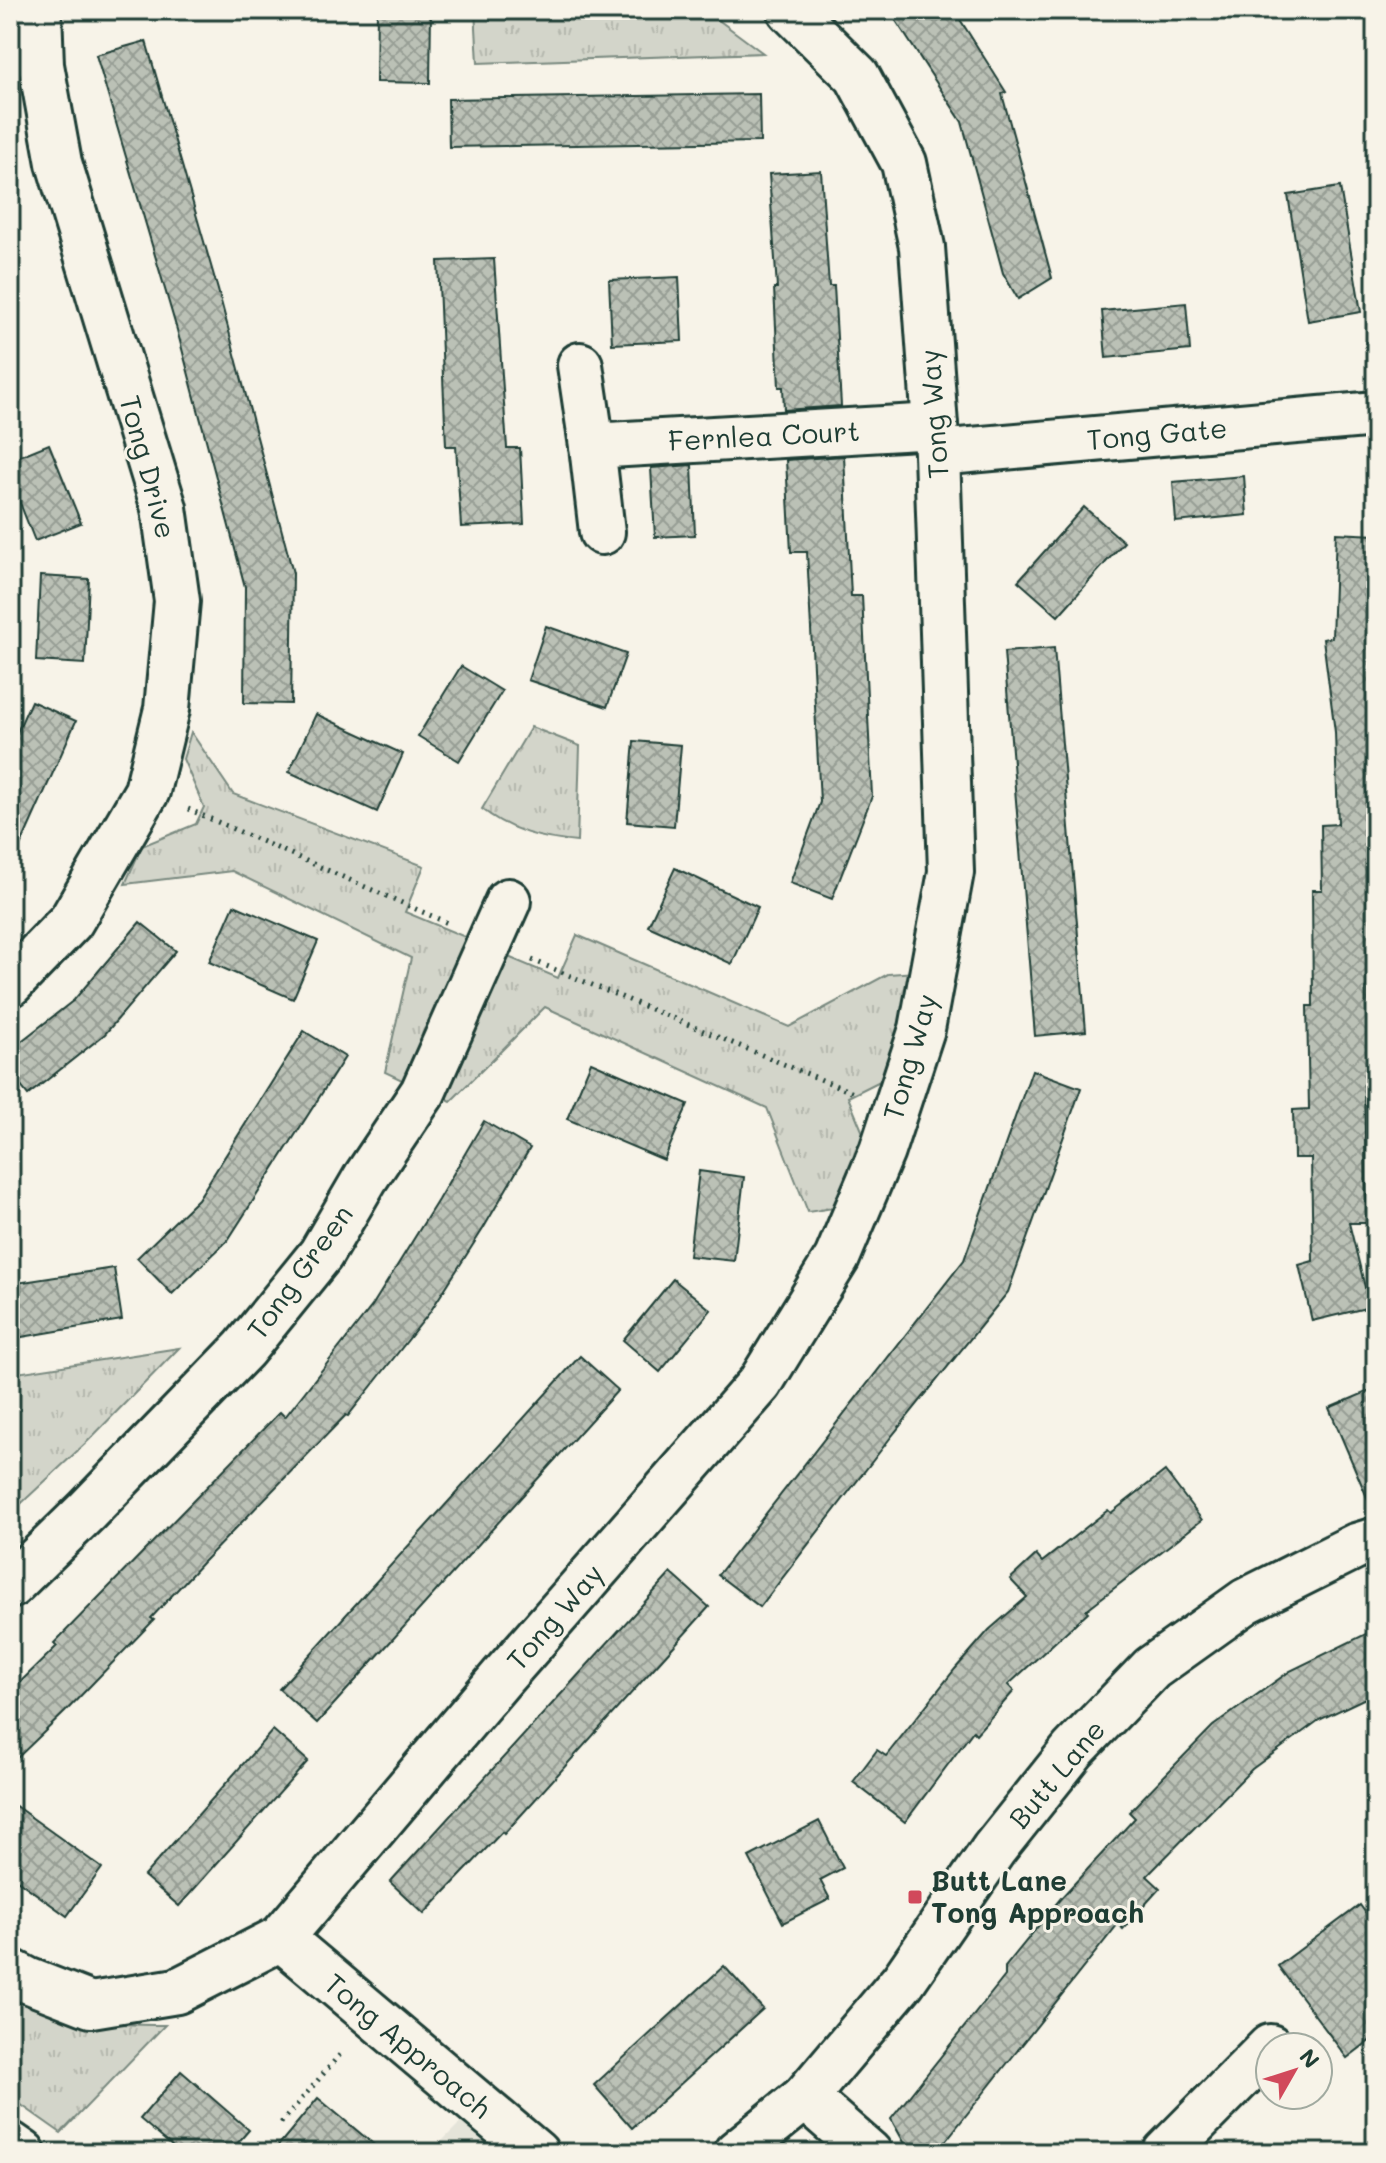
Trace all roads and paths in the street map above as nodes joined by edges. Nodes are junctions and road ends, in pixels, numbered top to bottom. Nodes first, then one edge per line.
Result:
1 (39, 10) edge
2 (790, 10) edge
3 (580, 365) dead end
4 (1376, 414) edge
5 (936, 440) junction
6 (592, 446) junction
7 (602, 532) dead end
8 (508, 901) dead end
9 (10, 984) edge
10 (1376, 1540) edge
11 (10, 1586) edge
12 (281, 1938) junction
13 (10, 1971) edge
14 (345, 2048) dead end
15 (1254, 2063) edge
16 (805, 2097) junction
17 (281, 2123) dead end
18 (10, 2144) edge
19 (23, 2153) edge
20 (536, 2153) edge
21 (736, 2153) edge
22 (869, 2153) edge
23 (1165, 2153) edge

1 - 9 street, Tong Drive
2 - 5 street, Tong Way
3 - 6 street
4 - 5 street, Tong Gate
5 - 6 street, Fernlea Court
5 - 12 street, Tong Way
6 - 7 street
8 - 11 street, Tong Green
10 - 16 street, Butt Lane
12 - 13 street
12 - 20 street, Tong Approach
14 - 17 path
15 - 23 street
16 - 21 street, Butt Lane
16 - 22 street
18 - 19 street

